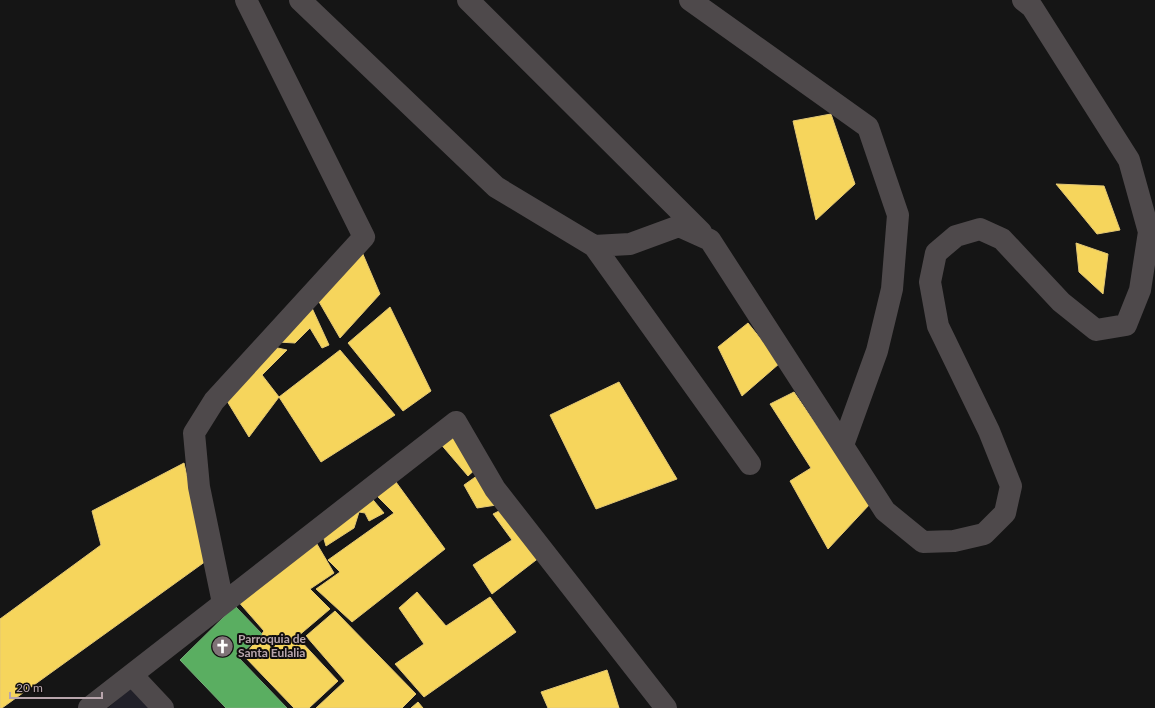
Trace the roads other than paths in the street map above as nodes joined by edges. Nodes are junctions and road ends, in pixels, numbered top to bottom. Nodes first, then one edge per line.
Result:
1 (246, 0) edge
2 (300, 0) edge
3 (468, 0) edge
4 (690, 0) edge
5 (1023, 0) edge
6 (710, 240) junction
7 (594, 246) junction
8 (843, 445) junction
9 (750, 464) dead end
10 (223, 603) junction
11 (132, 675) junction
12 (89, 708) edge
13 (163, 708) edge
14 (666, 708) edge

1 - 10 street
2 - 7 street
3 - 6 street
4 - 8 street
5 - 8 street
6 - 7 street
6 - 8 street
7 - 9 street
10 - 11 street
10 - 14 street
11 - 12 street
11 - 13 street

